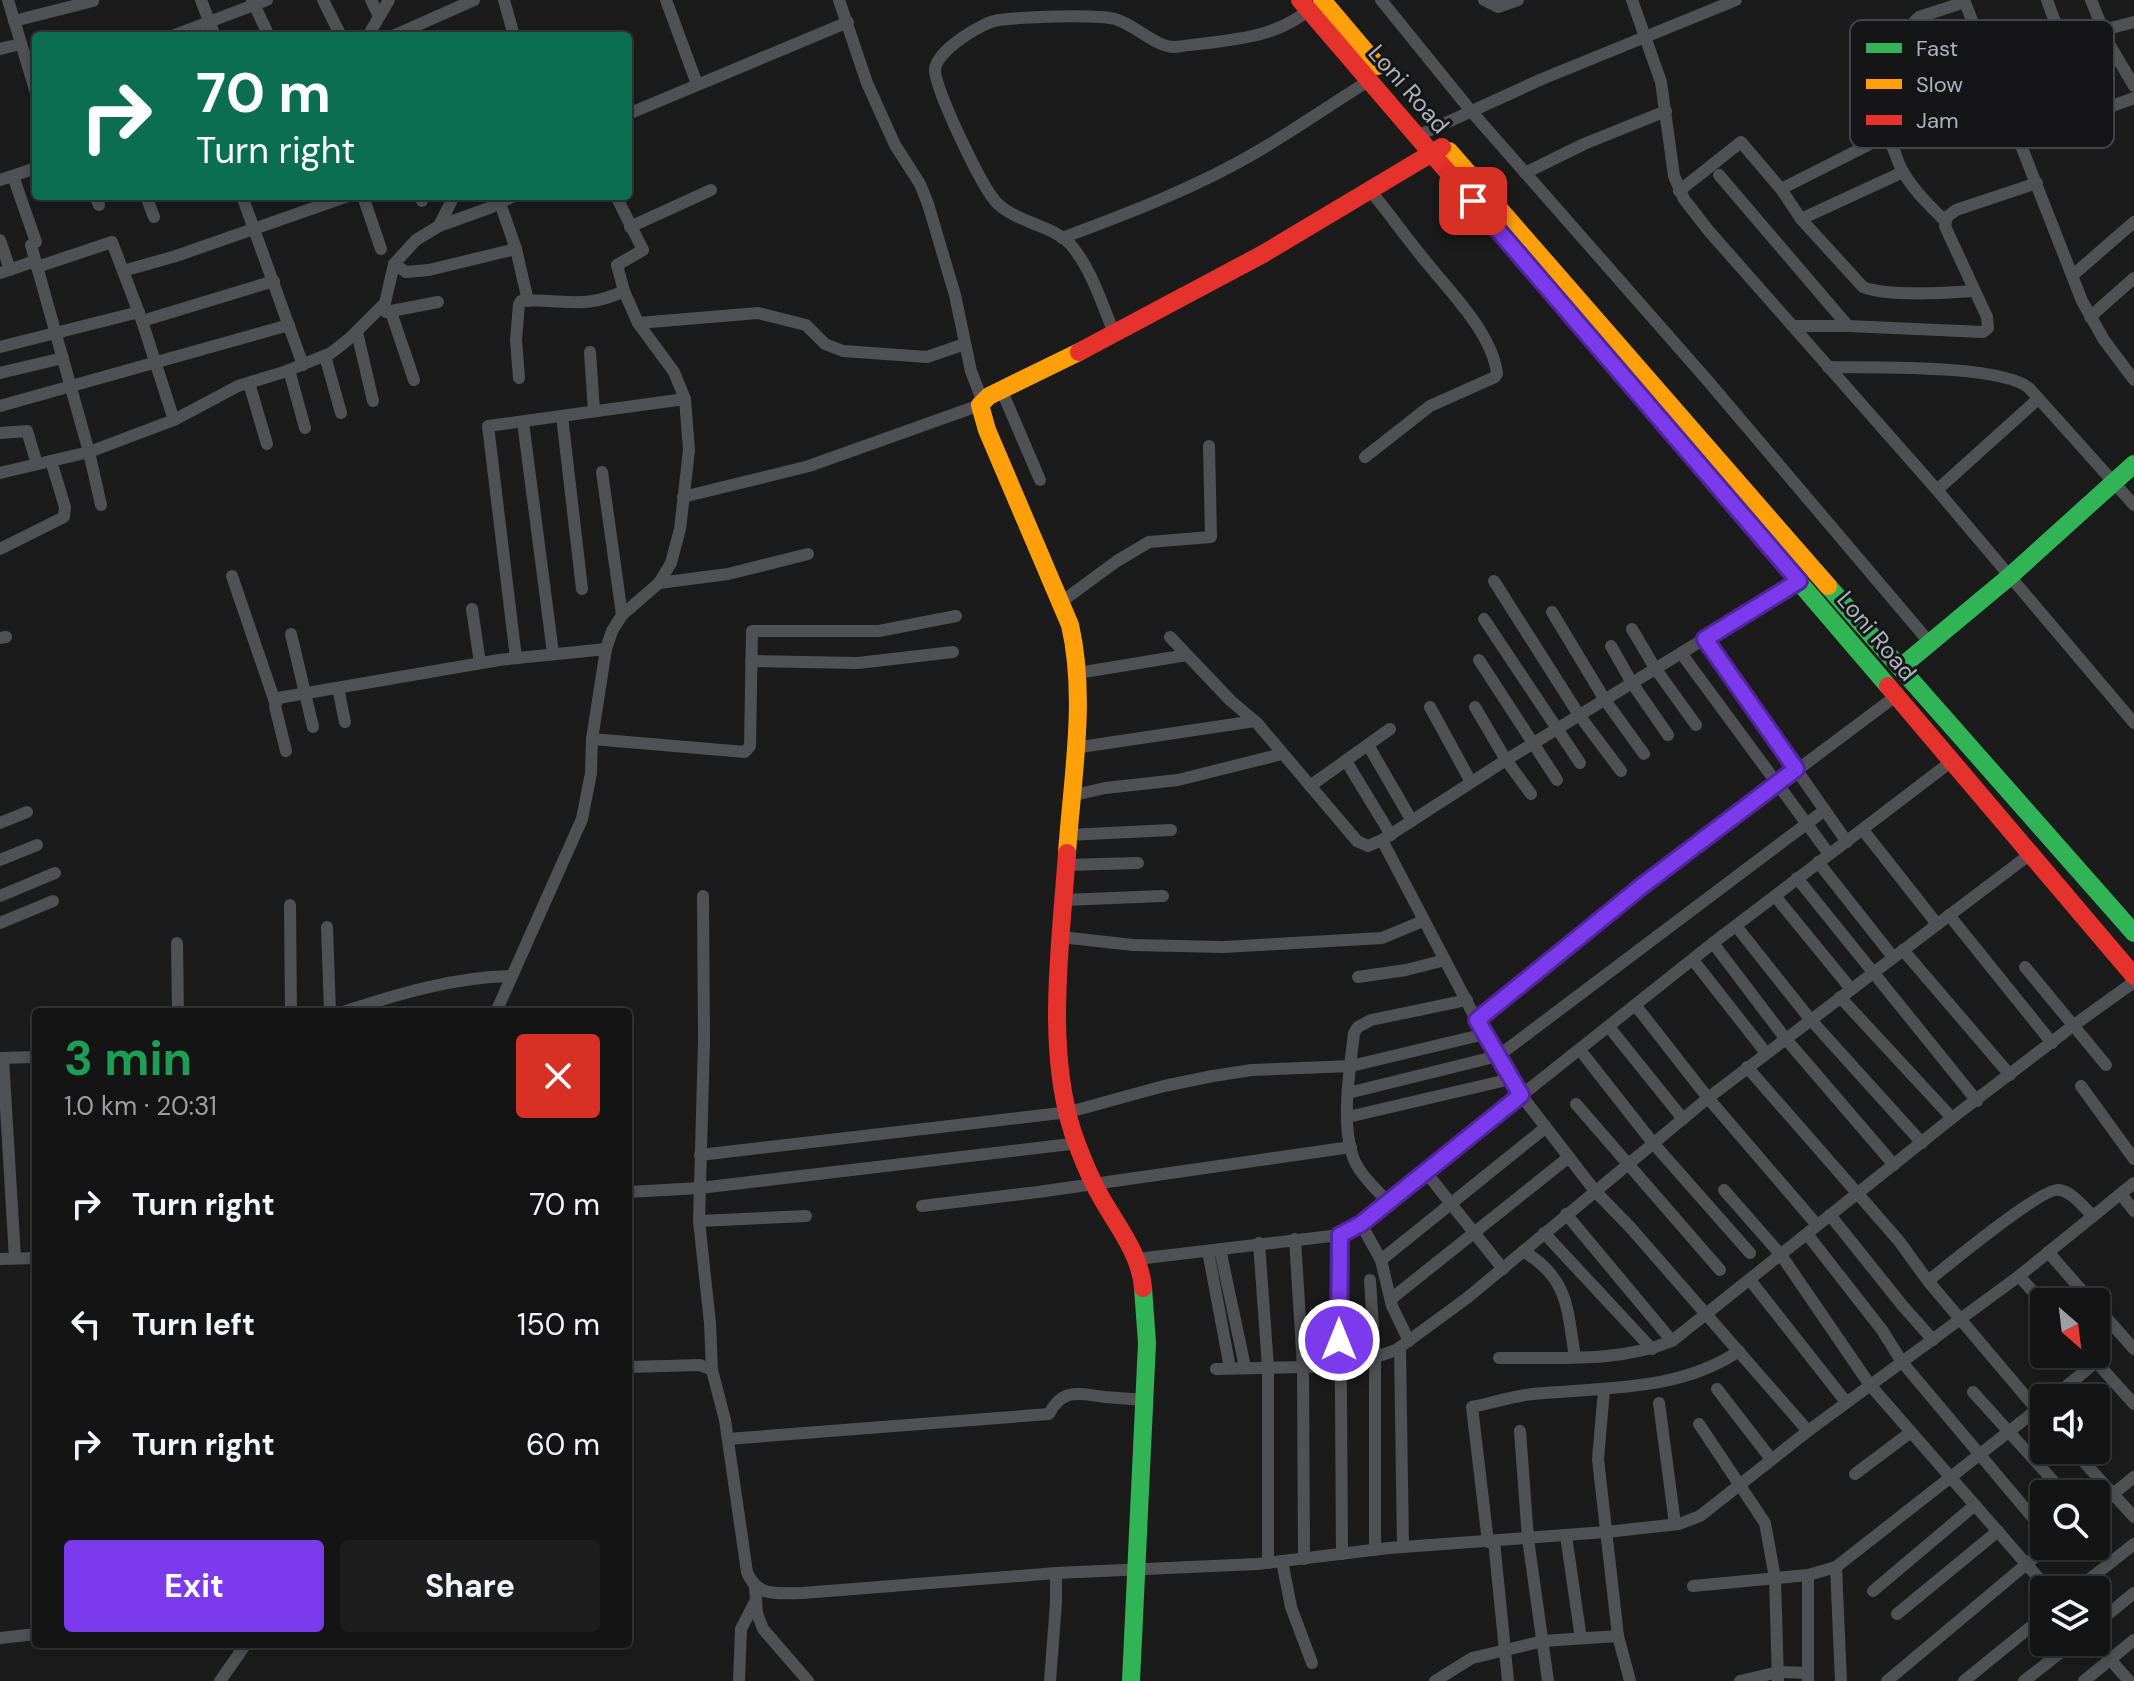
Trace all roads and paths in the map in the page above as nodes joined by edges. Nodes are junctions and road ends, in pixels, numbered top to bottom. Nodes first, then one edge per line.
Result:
1 (201, 0) edge
2 (323, 0) edge
3 (371, 0) edge
4 (389, 0) edge
5 (474, 0) edge
6 (504, 0) edge
7 (666, 0) edge
8 (839, 0) edge
9 (1381, 0) edge
10 (1484, 0) edge
11 (1518, 0) edge
12 (1632, 0) edge
13 (1736, 0) edge
14 (2047, 0) edge
15 (2091, 0) edge
16 (93, 1) edge
17 (1964, 1) edge
18 (258, 2) edge
19 (1312, 3) edge
20 (8, 12) edge
21 (379, 16) junction
22 (1916, 20) edge
23 (1972, 20) edge
24 (2054, 20) edge
25 (2099, 20) edge
26 (210, 22) junction
27 (848, 22) junction
28 (2134, 22) edge
29 (2114, 27) edge
30 (183, 32) edge
31 (214, 32) edge
32 (268, 32) edge
33 (339, 32) edge
34 (370, 32) edge
35 (402, 32) edge
36 (513, 32) edge
37 (1646, 35) junction
38 (21, 44) junction
39 (0, 49) edge
40 (2114, 50) edge
41 (32, 80) edge
42 (1370, 80) junction
43 (697, 84) junction
44 (2134, 86) edge
45 (2134, 98) edge
46 (2114, 106) edge
47 (1471, 111) junction
48 (1666, 111) junction
49 (632, 112) edge
50 (1424, 132) junction
51 (1864, 148) edge
52 (1894, 148) edge
53 (2023, 148) edge
54 (1438, 149) junction
55 (32, 169) edge
56 (1903, 172) junction
57 (1525, 173) junction
58 (1719, 175) dead end
59 (6, 178) edge
60 (2037, 183) junction
61 (1781, 189) junction
62 (711, 190) dead end
63 (1370, 190) junction
64 (1679, 191) junction
65 (148, 200) edge
66 (244, 200) edge
67 (336, 200) edge
68 (364, 200) edge
69 (452, 200) edge
70 (506, 200) edge
71 (618, 200) edge
72 (500, 203) junction
73 (154, 217) dead end
74 (1801, 219) junction
75 (1945, 221) junction
76 (2134, 222) edge
77 (439, 226) junction
78 (255, 227) junction
79 (630, 227) junction
80 (1062, 238) junction
81 (0, 240) edge
82 (381, 249) dead end
83 (516, 249) junction
84 (36, 264) junction
85 (394, 264) junction
86 (5, 271) edge
87 (123, 271) junction
88 (2073, 275) junction
89 (2134, 278) edge
90 (274, 281) junction
91 (624, 291) junction
92 (1974, 291) junction
93 (528, 301) junction
94 (438, 302) dead end
95 (377, 311) junction
96 (391, 312) junction
97 (140, 316) junction
98 (2090, 317) junction
99 (638, 323) junction
100 (289, 325) junction
101 (1793, 326) junction
102 (1848, 326) junction
103 (357, 332) junction
104 (1114, 333) junction
105 (56, 334) junction
106 (965, 344) junction
107 (0, 347) edge
108 (590, 352) dead end
109 (325, 356) junction
110 (63, 358) junction
111 (157, 363) junction
112 (303, 365) junction
113 (1828, 367) junction
114 (289, 370) junction
115 (0, 373) edge
116 (519, 378) dead end
117 (414, 380) dead end
118 (2134, 380) edge
119 (249, 383) junction
120 (71, 388) junction
121 (1001, 389) junction
122 (1644, 389) junction
123 (685, 399) junction
124 (2038, 399) junction
125 (373, 401) dead end
126 (981, 402) junction
127 (0, 406) edge
128 (594, 411) junction
129 (341, 413) dead end
130 (562, 416) junction
131 (174, 420) junction
132 (523, 422) junction
133 (305, 428) dead end
134 (0, 433) edge
135 (267, 444) dead end
136 (1209, 446) dead end
137 (89, 452) junction
138 (1365, 457) dead end
139 (51, 461) junction
140 (37, 464) junction
141 (2134, 464) edge
142 (602, 472) dead end
143 (0, 473) edge
144 (1040, 480) dead end
145 (2113, 482) junction
146 (1937, 490) junction
147 (683, 497) junction
148 (101, 505) dead end
149 (2134, 505) edge
150 (0, 549) edge
151 (808, 554) dead end
152 (232, 576) dead end
153 (2009, 577) junction
154 (1494, 581) dead end
155 (1799, 581) junction
156 (659, 583) junction
157 (1830, 588) junction
158 (582, 589) dead end
159 (1816, 601) junction
160 (1061, 602) junction
161 (472, 609) dead end
162 (1552, 612) dead end
163 (622, 615) junction
164 (956, 616) dead end
165 (1484, 619) dead end
166 (1632, 629) dead end
167 (291, 634) dead end
168 (1170, 637) dead end
169 (1705, 639) junction
170 (1930, 643) junction
171 (1611, 646) dead end
172 (606, 649) junction
173 (953, 652) dead end
174 (553, 653) junction
175 (1681, 653) junction
176 (1187, 655) junction
177 (516, 658) junction
178 (1479, 660) dead end
179 (751, 661) junction
180 (480, 663) junction
181 (1901, 667) junction
182 (1655, 668) junction
183 (1078, 673) junction
184 (1632, 683) junction
185 (338, 688) junction
186 (305, 695) junction
187 (1896, 696) junction
188 (1605, 700) junction
189 (275, 702) junction
190 (1430, 707) dead end
191 (1475, 707) dead end
192 (1579, 715) junction
193 (1255, 721) junction
194 (345, 722) dead end
195 (2134, 723) edge
196 (1696, 725) dead end
197 (313, 727) dead end
198 (1390, 729) dead end
199 (1557, 730) junction
200 (1668, 735) dead end
201 (592, 739) junction
202 (1532, 744) junction
203 (1368, 745) junction
204 (1074, 748) junction
205 (286, 751) dead end
206 (1282, 754) junction
207 (1644, 754) dead end
208 (1506, 760) junction
209 (1346, 761) junction
210 (1952, 761) junction
211 (1580, 763) dead end
212 (1796, 769) junction
213 (1621, 771) dead end
214 (1557, 780) dead end
215 (1471, 782) junction
216 (1777, 783) junction
217 (1310, 786) junction
218 (1531, 794) dead end
219 (1070, 796) junction
220 (1825, 810) junction
221 (27, 812) dead end
222 (1412, 821) junction
223 (0, 823) edge
224 (1806, 823) junction
225 (1171, 830) dead end
226 (1863, 830) junction
227 (1067, 835) junction
228 (1386, 838) junction
229 (1847, 842) junction
230 (37, 845) dead end
231 (1829, 854) junction
232 (2029, 855) junction
233 (0, 860) edge
234 (1818, 862) junction
235 (1138, 863) dead end
236 (1066, 865) junction
237 (55, 873) dead end
238 (1797, 878) junction
239 (0, 896) edge
240 (703, 896) dead end
241 (1163, 896) dead end
242 (1775, 896) junction
243 (1064, 900) junction
244 (53, 901) dead end
245 (290, 905) dead end
246 (1949, 915) junction
247 (1423, 921) junction
248 (0, 923) edge
249 (1937, 924) junction
250 (1736, 926) junction
251 (327, 927) dead end
252 (2134, 933) edge
253 (1061, 937) junction
254 (177, 943) dead end
255 (1713, 943) junction
256 (1898, 954) junction
257 (1445, 960) junction
258 (1693, 960) junction
259 (2025, 967) dead end
260 (1872, 973) junction
261 (512, 976) junction
262 (1358, 977) dead end
263 (2134, 979) edge
264 (1846, 993) junction
265 (1467, 1000) junction
266 (1636, 1006) junction
267 (178, 1008) edge
268 (291, 1008) edge
269 (330, 1008) edge
270 (357, 1008) edge
271 (498, 1008) edge
272 (1810, 1019) junction
273 (1477, 1020) junction
274 (2074, 1025) junction
275 (1609, 1027) junction
276 (1485, 1034) junction
277 (1785, 1038) junction
278 (2052, 1043) junction
279 (1580, 1050) junction
280 (1766, 1053) junction
281 (1498, 1056) junction
282 (32, 1057) edge
283 (1, 1058) edge
284 (2106, 1065) dead end
285 (1351, 1066) junction
286 (1747, 1067) junction
287 (2010, 1075) junction
288 (1511, 1079) junction
289 (2081, 1086) dead end
290 (1348, 1093) junction
291 (1521, 1095) junction
292 (1708, 1098) junction
293 (1977, 1101) junction
294 (1576, 1104) dead end
295 (1069, 1112) junction
296 (1348, 1117) junction
297 (1952, 1118) junction
298 (1683, 1119) junction
299 (1545, 1128) junction
300 (1079, 1143) junction
301 (1653, 1143) junction
302 (1922, 1143) junction
303 (1351, 1147) junction
304 (700, 1155) junction
305 (1569, 1157) junction
306 (2134, 1159) edge
307 (1627, 1165) junction
308 (1894, 1165) junction
309 (1425, 1171) junction
310 (2134, 1183) edge
311 (1094, 1184) junction
312 (700, 1188) junction
313 (1724, 1190) dead end
314 (1595, 1191) junction
315 (632, 1192) edge
316 (1857, 1193) junction
317 (2121, 1194) junction
318 (1388, 1202) junction
319 (1452, 1203) junction
320 (922, 1206) dead end
321 (2134, 1211) edge
322 (1566, 1214) junction
323 (1830, 1215) junction
324 (806, 1216) dead end
325 (2093, 1216) junction
326 (699, 1221) junction
327 (1361, 1224) junction
328 (1812, 1229) junction
329 (1476, 1231) junction
330 (1544, 1233) junction
331 (1340, 1235) junction
332 (1295, 1239) junction
333 (1259, 1243) junction
334 (1214, 1250) junction
335 (1523, 1251) junction
336 (2048, 1252) junction
337 (1750, 1253) dead end
338 (1781, 1255) junction
339 (15, 1258) junction
340 (32, 1258) edge
341 (0, 1259) edge
342 (1137, 1259) junction
343 (1381, 1260) junction
344 (1503, 1269) junction
345 (1720, 1270) dead end
346 (2019, 1276) junction
347 (1370, 1280) dead end
348 (1750, 1280) junction
349 (1928, 1281) junction
350 (2030, 1288) edge
351 (2080, 1288) edge
352 (1391, 1299) junction
353 (1707, 1314) junction
354 (1961, 1319) junction
355 (2110, 1322) edge
356 (1933, 1340) junction
357 (1672, 1341) junction
358 (1404, 1344) junction
359 (1652, 1349) junction
360 (2134, 1349) edge
361 (1739, 1351) junction
362 (1575, 1357) junction
363 (1499, 1358) dead end
364 (1375, 1359) junction
365 (1902, 1362) junction
366 (1339, 1366) junction
367 (632, 1367) edge
368 (1245, 1367) junction
369 (1268, 1367) junction
370 (1303, 1367) junction
371 (1230, 1368) junction
372 (2083, 1368) edge
373 (2102, 1368) edge
374 (1216, 1369) dead end
375 (712, 1370) junction
376 (2066, 1384) edge
377 (1870, 1385) junction
378 (1717, 1389) dead end
379 (1604, 1390) junction
380 (1973, 1392) dead end
381 (2030, 1397) edge
382 (1144, 1400) junction
383 (1846, 1402) junction
384 (1659, 1403) dead end
385 (2134, 1404) edge
386 (2030, 1419) edge
387 (1699, 1424) dead end
388 (1520, 1431) dead end
389 (1808, 1431) junction
390 (1911, 1432) junction
391 (2009, 1432) junction
392 (728, 1439) junction
393 (1980, 1455) junction
394 (1771, 1459) junction
395 (2086, 1464) edge
396 (1855, 1474) dead end
397 (2134, 1477) edge
398 (1952, 1478) junction
399 (2052, 1480) edge
400 (1741, 1484) junction
401 (2114, 1494) junction
402 (2110, 1497) edge
403 (1975, 1505) junction
404 (2030, 1514) edge
405 (2134, 1517) edge
406 (1675, 1524) junction
407 (1998, 1531) junction
408 (1606, 1532) junction
409 (1566, 1536) junction
410 (1528, 1539) junction
411 (1491, 1542) junction
412 (2134, 1544) edge
413 (1403, 1547) junction
414 (1375, 1550) junction
415 (1342, 1554) junction
416 (1304, 1559) junction
417 (2031, 1560) edge
418 (1275, 1562) junction
419 (2026, 1564) junction
420 (1836, 1567) junction
421 (1137, 1569) junction
422 (1056, 1573) junction
423 (1808, 1575) junction
424 (2037, 1576) edge
425 (2094, 1576) edge
426 (1775, 1578) junction
427 (1693, 1586) dead end
428 (1873, 1591) dead end
429 (2134, 1593) edge
430 (756, 1594) junction
431 (2110, 1613) edge
432 (1897, 1614) dead end
433 (2030, 1627) edge
434 (1580, 1632) dead end
435 (32, 1634) edge
436 (1618, 1636) junction
437 (0, 1638) edge
438 (2134, 1640) edge
439 (1543, 1641) junction
440 (243, 1648) edge
441 (1504, 1650) junction
442 (2056, 1656) edge
443 (2109, 1656) edge
444 (2112, 1659) junction
445 (1312, 1663) dead end
446 (1778, 1676) edge
447 (1903, 1676) edge
448 (1808, 1677) edge
449 (220, 1681) edge
450 (739, 1681) edge
451 (808, 1681) edge
452 (1050, 1681) edge
453 (1131, 1681) edge
454 (1435, 1681) edge
455 (1508, 1681) edge
456 (1548, 1681) edge
457 (1630, 1681) edge
458 (1740, 1681) edge
459 (1841, 1681) edge
460 (1887, 1681) edge
461 (1964, 1681) edge
462 (2024, 1681) edge
463 (2084, 1681) edge
464 (2129, 1681) edge

1 - 26 street
2 - 33 street
3 - 21 street
4 - 21 street
5 - 35 street
6 - 36 street
7 - 43 street
8 - 27 street
9 - 47 street
10 - 11 street
12 - 37 street
13 - 37 street
14 - 24 street
15 - 25 street
16 - 20 street
17 - 22 street
17 - 23 street
18 - 26 street
18 - 32 street
19 - 42 main road, Loni Road
19 - 50 main road, Loni Road
19 - 80 street
20 - 38 street
21 - 34 street
26 - 30 street
26 - 31 street
27 - 43 street
27 - 106 street
28 - 29 street
37 - 47 street
37 - 48 street
38 - 39 street
38 - 41 street
40 - 44 street
42 - 50 main road, Loni Road
42 - 80 street
43 - 49 street
45 - 46 street
47 - 50 street
47 - 57 street
48 - 57 street
48 - 64 street
50 - 54 main road, Loni Road
51 - 61 street
52 - 56 street
53 - 60 street
54 - 63 main road
54 - 122 main road, Loni Road
55 - 59 street
56 - 74 street
56 - 75 street
57 - 170 street
58 - 102 street
59 - 84 street
60 - 75 street
60 - 88 street
61 - 64 street
61 - 74 street
62 - 79 street
63 - 104 main road
63 - 138 street
64 - 101 street
65 - 73 street
66 - 78 street
67 - 78 street
68 - 82 street
69 - 77 street
70 - 72 street
71 - 79 street
72 - 77 street
72 - 83 street
74 - 92 street
75 - 92 street
76 - 88 street
77 - 85 street
78 - 87 street
78 - 90 street
79 - 91 street
80 - 104 street
81 - 86 street
83 - 85 street
83 - 93 street
84 - 86 street
84 - 87 street
84 - 105 street
85 - 95 street
87 - 97 street
88 - 98 street
89 - 98 street
90 - 97 street
90 - 100 street
91 - 93 street
91 - 99 street
92 - 102 street
93 - 116 street
94 - 96 street
95 - 96 street
95 - 103 street
96 - 117 street
97 - 105 street
97 - 111 street
98 - 118 street
99 - 106 street
99 - 123 street
100 - 111 street
100 - 112 street
101 - 102 street
101 - 113 street
103 - 109 street
103 - 125 street
104 - 121 main road
105 - 107 street
105 - 110 street
106 - 126 street
108 - 128 street
109 - 112 street
109 - 129 street
110 - 115 street
110 - 120 street
111 - 120 street
111 - 131 street
112 - 114 street
113 - 124 street
113 - 146 street
114 - 119 street
114 - 133 street
119 - 131 street
119 - 135 street
120 - 127 street
120 - 137 street
121 - 126 main road
121 - 144 street
122 - 155 main road, Loni Road
122 - 157 main road, Loni Road
123 - 128 street
123 - 147 street
124 - 145 street
124 - 146 street
126 - 147 street
126 - 160 main road
128 - 130 street
130 - 132 street
130 - 158 street
131 - 137 street
132 - 174 street
132 - 177 street
134 - 140 street
136 - 160 street
137 - 139 street
137 - 148 street
139 - 140 street
139 - 150 street
140 - 143 street
141 - 145 main road
142 - 163 street
145 - 149 street
145 - 153 main road
146 - 153 street
147 - 156 street
151 - 156 street
152 - 189 street
153 - 170 main road
153 - 195 street
154 - 192 street
155 - 159 main road, Loni Road
155 - 169 street
156 - 163 street
157 - 159 main road
157 - 181 main road, Loni Road
159 - 187 main road, Loni Road
160 - 183 main road
161 - 180 street
162 - 188 street
163 - 172 street
164 - 179 street
165 - 199 street
166 - 182 street
167 - 186 street
168 - 176 street
169 - 175 street
169 - 212 street
170 - 181 main road
171 - 184 street
172 - 174 street
172 - 201 street
173 - 179 street
174 - 177 street
175 - 182 street
175 - 216 street
176 - 183 street
176 - 193 street
177 - 180 street
178 - 202 street
179 - 201 street
180 - 185 street
181 - 252 main road, Loni Road
182 - 184 street
182 - 196 street
183 - 204 main road
184 - 188 street
184 - 200 street
185 - 186 street
185 - 194 street
186 - 189 street
186 - 197 street
187 - 210 main road, Loni Road
187 - 212 street
188 - 192 street
188 - 207 street
189 - 205 street
190 - 215 street
191 - 208 street
192 - 199 street
192 - 213 street
193 - 204 street
193 - 206 street
198 - 203 street
199 - 202 street
199 - 211 street
201 - 261 street
202 - 208 street
202 - 214 street
203 - 209 street
203 - 222 street
204 - 219 main road
206 - 217 street
206 - 219 street
208 - 215 street
208 - 218 street
209 - 217 street
209 - 228 street
210 - 226 street
210 - 232 main road, Loni Road
212 - 216 street
212 - 220 street
215 - 222 street
216 - 224 street
216 - 273 street
217 - 228 street
219 - 227 main road
220 - 224 street
220 - 229 street
221 - 223 street
222 - 228 street
224 - 231 street
224 - 281 street
225 - 227 street
226 - 229 street
226 - 249 street
227 - 236 main road
228 - 247 street
229 - 231 street
230 - 233 street
231 - 234 street
232 - 246 street
232 - 263 main road, Loni Road
234 - 238 street
234 - 256 street
235 - 236 street
236 - 243 main road
237 - 239 street
238 - 242 street
238 - 260 street
240 - 304 street
241 - 243 street
242 - 250 street
242 - 264 street
243 - 253 main road
244 - 248 street
245 - 268 street
246 - 249 street
246 - 278 street
247 - 253 street
247 - 257 street
249 - 256 street
250 - 255 street
250 - 272 street
251 - 269 street
253 - 295 main road
254 - 267 street
255 - 258 street
255 - 277 street
256 - 260 street
256 - 287 street
257 - 262 street
257 - 265 street
258 - 266 street
258 - 280 street
259 - 274 street
260 - 264 street
260 - 293 street
261 - 270 street
261 - 271 street
263 - 274 street
264 - 272 street
264 - 297 street
265 - 273 street
265 - 285 street
266 - 275 street
266 - 292 street
272 - 277 street
272 - 302 street
273 - 276 street
274 - 278 street
274 - 284 street
275 - 279 street
275 - 298 street
276 - 281 street
276 - 285 street
277 - 280 street
277 - 308 street
278 - 287 street
279 - 291 street
279 - 301 street
280 - 286 street
281 - 288 street
281 - 290 street
282 - 283 street
283 - 339 street
285 - 290 street
285 - 295 street
286 - 292 street
286 - 316 street
287 - 293 street
288 - 291 street
288 - 296 street
289 - 306 street
290 - 296 street
291 - 299 street
291 - 309 street
292 - 298 street
292 - 328 street
293 - 297 street
294 - 307 street
295 - 300 main road
295 - 304 street
296 - 303 street
297 - 302 street
298 - 301 street
299 - 305 street
299 - 319 street
300 - 311 main road
300 - 312 street
301 - 307 street
301 - 337 street
302 - 308 street
303 - 311 street
303 - 318 street
304 - 312 street
305 - 314 street
305 - 329 street
307 - 314 street
307 - 345 street
308 - 316 street
309 - 318 street
309 - 319 street
310 - 317 street
311 - 320 street
311 - 342 main road
312 - 315 street
312 - 326 street
313 - 338 street
314 - 322 street
314 - 353 street
316 - 323 street
316 - 349 street
317 - 321 street
317 - 325 street
318 - 327 street
319 - 329 street
319 - 343 street
322 - 330 street
322 - 357 street
323 - 328 street
323 - 356 street
324 - 326 street
325 - 336 street
325 - 349 street
326 - 375 street
327 - 331 street
327 - 343 street
328 - 338 street
328 - 365 street
329 - 344 street
329 - 352 street
330 - 335 street
330 - 359 street
331 - 332 street
331 - 366 street
332 - 333 street
332 - 370 street
333 - 334 street
333 - 369 street
334 - 342 street
334 - 368 street
334 - 371 street
335 - 344 street
335 - 362 street
336 - 346 street
336 - 351 street
338 - 348 street
338 - 377 street
339 - 340 street
339 - 341 street
342 - 382 main road
343 - 352 street
344 - 358 street
346 - 350 street
346 - 354 street
347 - 364 street
348 - 353 street
348 - 383 street
349 - 354 street
352 - 358 street
353 - 357 street
353 - 361 street
354 - 356 street
354 - 381 street
355 - 360 street
356 - 365 street
357 - 359 street
358 - 364 street
358 - 413 street
359 - 362 street
361 - 379 street
361 - 389 street
362 - 363 street
364 - 366 street
364 - 414 street
365 - 377 street
365 - 393 street
366 - 370 street
366 - 415 street
367 - 375 street
368 - 369 street
368 - 371 street
369 - 370 street
369 - 418 street
370 - 416 street
371 - 374 street
372 - 376 street
373 - 385 street
375 - 392 street
377 - 383 street
377 - 390 street
378 - 394 street
379 - 408 street
379 - 411 street
380 - 391 street
382 - 392 street
382 - 421 main road
383 - 389 street
384 - 406 street
386 - 391 street
387 - 400 street
388 - 410 street
389 - 394 street
390 - 396 street
390 - 398 street
391 - 393 street
391 - 399 street
392 - 430 street
393 - 398 street
393 - 404 street
394 - 400 street
395 - 401 street
397 - 401 street
398 - 403 street
398 - 420 street
400 - 406 street
400 - 426 street
401 - 402 street
401 - 405 street
403 - 407 street
403 - 428 street
406 - 408 street
407 - 419 street
407 - 432 street
408 - 409 street
408 - 436 street
409 - 410 street
409 - 434 street
410 - 411 street
410 - 439 street
411 - 413 street
411 - 441 street
412 - 425 street
413 - 414 street
414 - 415 street
415 - 416 street
416 - 418 street
417 - 419 street
418 - 421 street
418 - 445 street
419 - 424 street
419 - 447 street
420 - 423 street
420 - 459 street
421 - 422 street
421 - 453 main road
422 - 430 street
422 - 452 street
423 - 426 street
423 - 448 street
426 - 427 street
426 - 446 street
429 - 431 street
430 - 450 street
430 - 451 street
433 - 461 street
435 - 437 street
436 - 439 street
436 - 457 street
438 - 444 street
439 - 441 street
439 - 456 street
440 - 449 street
441 - 454 street
441 - 455 street
442 - 462 street
443 - 444 street
444 - 463 street
444 - 464 street
446 - 448 street
446 - 458 street
447 - 460 street

